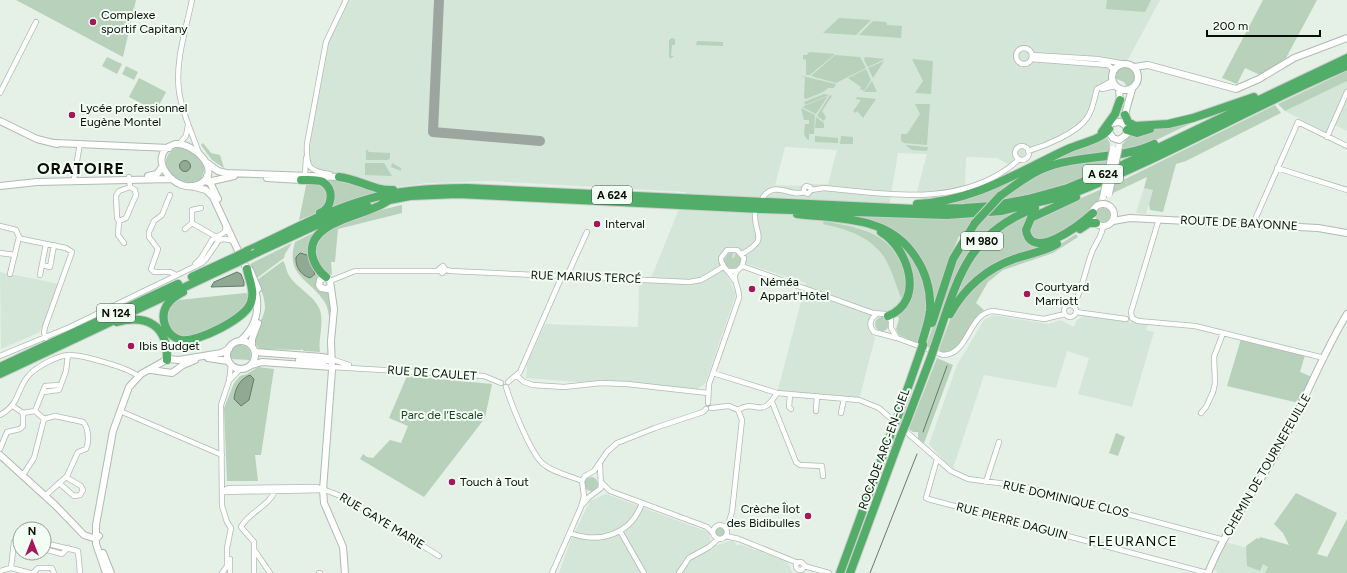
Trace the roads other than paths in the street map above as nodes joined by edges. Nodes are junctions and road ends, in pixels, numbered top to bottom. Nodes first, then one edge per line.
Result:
1 (192, 0) edge
2 (346, 0) edge
3 (36, 22) dead end
4 (1347, 38) edge
5 (1347, 58) edge
6 (1126, 64) junction
7 (1153, 66) junction
8 (1347, 66) edge
9 (1134, 67) junction
10 (1114, 70) junction
11 (1138, 79) junction
12 (1301, 79) junction
13 (1116, 85) junction
14 (1132, 89) junction
15 (1347, 92) edge
16 (0, 93) edge
17 (1254, 97) junction
18 (1120, 100) junction
19 (1125, 115) junction
20 (0, 121) edge
21 (188, 124) junction
22 (1168, 124) junction
23 (1111, 126) junction
24 (1126, 127) junction
25 (193, 137) junction
26 (1096, 137) junction
27 (1327, 137) junction
28 (1113, 138) junction
29 (1121, 139) junction
30 (184, 140) junction
31 (178, 144) junction
32 (80, 145) junction
33 (1347, 146) edge
34 (148, 147) junction
35 (169, 148) junction
36 (1116, 148) junction
37 (1028, 151) junction
38 (199, 153) junction
39 (306, 153) junction
40 (1050, 158) junction
41 (1019, 160) junction
42 (162, 163) junction
43 (207, 163) junction
44 (1277, 168) junction
45 (1128, 170) junction
46 (224, 177) junction
47 (301, 177) junction
48 (339, 177) junction
49 (129, 178) junction
50 (172, 179) junction
51 (209, 179) junction
52 (72, 181) junction
53 (0, 182) edge
54 (12, 184) junction
55 (0, 186) edge
56 (191, 186) junction
57 (130, 187) junction
58 (450, 188) junction
59 (1347, 190) edge
60 (1073, 194) junction
61 (170, 195) dead end
62 (216, 195) junction
63 (1106, 195) junction
64 (1000, 196) junction
65 (388, 197) junction
66 (763, 197) dead end
67 (219, 205) junction
68 (1099, 205) junction
69 (859, 206) junction
70 (201, 208) dead end
71 (1112, 209) junction
72 (758, 211) junction
73 (1093, 213) junction
74 (830, 218) junction
75 (1130, 218) junction
76 (1159, 219) junction
77 (119, 221) junction
78 (310, 221) junction
79 (1112, 221) junction
80 (192, 223) junction
81 (226, 223) junction
82 (1253, 224) junction
83 (1099, 225) junction
84 (0, 226) edge
85 (185, 228) dead end
86 (587, 232) dead end
87 (1347, 233) edge
88 (19, 237) junction
89 (218, 238) junction
90 (234, 241) junction
91 (124, 243) dead end
92 (46, 244) junction
93 (54, 245) junction
94 (0, 252) edge
95 (742, 254) junction
96 (15, 255) junction
97 (234, 260) junction
98 (42, 265) junction
99 (742, 266) junction
100 (723, 267) junction
101 (247, 269) junction
102 (728, 271) junction
103 (737, 271) junction
104 (10, 274) dead end
105 (213, 274) junction
106 (40, 275) dead end
107 (176, 275) junction
108 (565, 276) junction
109 (329, 282) junction
110 (738, 287) junction
111 (1073, 306) junction
112 (863, 309) junction
113 (1076, 312) junction
114 (877, 314) junction
115 (1065, 314) junction
116 (1347, 314) edge
117 (888, 316) junction
118 (1126, 319) dead end
119 (871, 320) junction
120 (105, 326) junction
121 (891, 328) junction
122 (1223, 333) junction
123 (884, 334) junction
124 (939, 334) junction
125 (46, 338) junction
126 (897, 338) junction
127 (240, 341) junction
128 (229, 348) junction
129 (254, 349) junction
130 (922, 349) junction
131 (68, 355) junction
132 (0, 356) edge
133 (1324, 358) junction
134 (331, 359) junction
135 (176, 360) junction
136 (166, 361) junction
137 (230, 363) junction
138 (281, 363) junction
139 (252, 365) junction
140 (0, 367) edge
141 (179, 368) junction
142 (240, 369) junction
143 (362, 369) junction
144 (332, 370) junction
145 (147, 371) junction
146 (167, 372) junction
147 (713, 373) junction
148 (0, 374) edge
149 (517, 376) junction
150 (137, 377) junction
151 (229, 381) junction
152 (507, 384) junction
153 (708, 393) junction
154 (777, 393) junction
155 (790, 394) junction
156 (817, 396) junction
157 (844, 399) junction
158 (772, 402) junction
159 (13, 406) junction
160 (711, 406) junction
161 (791, 409) dead end
162 (35, 410) junction
163 (738, 410) junction
164 (120, 411) junction
165 (816, 411) dead end
166 (23, 413) junction
167 (841, 413) dead end
168 (1201, 413) dead end
169 (0, 415) edge
170 (44, 419) junction
171 (999, 442) dead end
172 (0, 448) edge
173 (0, 455) edge
174 (222, 455) junction
175 (937, 459) junction
176 (600, 465) junction
177 (588, 474) junction
178 (22, 475) junction
179 (823, 476) dead end
180 (66, 477) junction
181 (582, 481) junction
182 (601, 481) junction
183 (986, 482) junction
184 (59, 483) junction
185 (222, 484) junction
186 (228, 488) junction
187 (582, 489) junction
188 (323, 490) junction
189 (275, 491) junction
190 (610, 491) junction
191 (222, 492) junction
192 (596, 493) junction
193 (45, 496) junction
194 (642, 503) junction
195 (581, 508) junction
196 (707, 527) junction
197 (715, 527) junction
198 (620, 531) junction
199 (726, 531) junction
200 (570, 533) junction
201 (713, 533) junction
202 (97, 536) junction
203 (718, 539) junction
204 (1224, 540) junction
205 (229, 543) junction
206 (52, 545) edge
207 (68, 548) junction
208 (52, 551) edge
209 (255, 552) junction
210 (439, 556) dead end
211 (12, 559) edge
212 (11, 568) junction
213 (799, 568) edge
214 (0, 571) edge
215 (107, 572) edge
216 (30, 573) edge
217 (33, 573) edge
218 (54, 573) edge
219 (80, 573) edge
220 (222, 573) edge
221 (230, 573) edge
222 (254, 573) edge
223 (270, 573) edge
224 (345, 573) edge
225 (552, 573) edge
226 (644, 573) edge
227 (679, 573) edge
228 (829, 573) edge
229 (840, 573) edge
230 (850, 573) edge
231 (1208, 573) edge

1 - 21 street
2 - 39 street
3 - 16 street
4 - 7 main road
5 - 12 highway, A 624
6 - 9 main road
6 - 10 main road
6 - 10 street
7 - 9 main road
7 - 11 main road
8 - 45 highway, A 624
9 - 11 main road
10 - 13 main road
11 - 14 main road
12 - 17 highway, M 980
12 - 69 highway, A 624
13 - 14 main road
13 - 18 main road
13 - 37 street
14 - 19 main road
15 - 27 street
17 - 22 highway
17 - 64 highway, M 980
18 - 23 main road
18 - 26 highway
19 - 22 highway
19 - 24 main road
20 - 32 main road
21 - 25 street
21 - 30 street
22 - 24 highway
23 - 24 main road
23 - 26 highway
23 - 28 main road
24 - 29 main road
25 - 30 street
25 - 38 street
26 - 40 highway
27 - 33 street
27 - 44 street
28 - 29 main road
28 - 36 main road
29 - 36 main road
30 - 31 street
31 - 35 main road
31 - 38 main road
32 - 34 main road
32 - 52 street
34 - 35 main road
34 - 42 main road
35 - 42 main road
36 - 63 main road, bridge
37 - 41 street
37 - 41 street
38 - 43 main road
39 - 47 street
39 - 47 street
39 - 48 street
40 - 64 highway, M 980
40 - 69 highway
41 - 66 street
42 - 49 main road
42 - 50 main road
43 - 47 main road
43 - 51 main road
44 - 59 street
44 - 82 street
45 - 60 highway, A 624
45 - 73 highway
46 - 47 main road
46 - 51 main road
46 - 62 main road
47 - 48 main road
47 - 78 highway
48 - 58 highway
49 - 50 main road
49 - 52 main road
49 - 57 street
50 - 56 main road
51 - 56 main road
51 - 62 main road
52 - 54 main road
53 - 54 main road
54 - 55 main road
56 - 67 main road
57 - 77 street
57 - 77 street
58 - 65 highway, A 624
58 - 69 highway, A 624
60 - 72 highway, A 624
60 - 124 highway, M 980
61 - 107 street
62 - 67 main road
63 - 68 main road
63 - 71 main road
64 - 130 highway, M 980, bridge
65 - 72 highway, A 624
65 - 78 highway, N 124
65 - 97 highway, A 624, bridge
65 - 109 highway
67 - 81 main road
67 - 129 main road
68 - 71 main road
68 - 73 main road
70 - 80 street
71 - 75 main road, ROUTE DE BAYONNE
71 - 79 main road
72 - 74 highway
72 - 95 street
73 - 83 main road
74 - 117 highway
74 - 130 highway, M 980
75 - 76 main road, ROUTE DE BAYONNE
75 - 79 main road, ROUTE DE BAYONNE
76 - 82 main road, ROUTE DE BAYONNE
76 - 122 street
77 - 91 street
78 - 97 highway, N 124, bridge
79 - 83 main road
80 - 85 street
80 - 89 street
81 - 89 street
81 - 90 main road
82 - 87 main road, ROUTE DE BAYONNE
83 - 111 street
83 - 124 highway
84 - 88 street
86 - 108 street
88 - 92 street
88 - 96 street
89 - 90 street
89 - 107 street
90 - 101 main road
92 - 93 street
92 - 98 street
93 - 98 street
93 - 125 street
94 - 96 street
95 - 99 street
95 - 100 street
96 - 104 street
97 - 105 highway, A 624
97 - 140 highway, N 124
98 - 106 street
99 - 103 street
99 - 112 street
100 - 102 street
100 - 108 street, RUE MARIUS TERCÉ
101 - 105 highway
101 - 127 main road
102 - 103 street
102 - 110 street
103 - 110 street
105 - 120 highway, N 124
107 - 125 street
108 - 109 street, RUE MARIUS TERCÉ
108 - 149 street
109 - 134 main road
110 - 147 street
111 - 113 street
111 - 115 street
112 - 114 street
112 - 119 street
113 - 115 street
113 - 118 street
114 - 117 street
114 - 119 street
115 - 126 street
116 - 133 main road, CHEMIN DE TOURNEFEUILLE
117 - 121 street
119 - 123 street
120 - 136 highway
120 - 148 highway, N 124
121 - 123 street
121 - 126 street
122 - 133 street
122 - 168 street
123 - 126 street
124 - 230 highway, ROCADE ARC-EN-CIEL / M 980, bridge
125 - 132 street
127 - 128 main road
127 - 129 main road
128 - 135 main road
128 - 137 main road
129 - 134 main road, RUE DE CAULET
129 - 139 main road
130 - 229 highway, ROCADE ARC-EN-CIEL / M 980, bridge
131 - 150 street
131 - 159 street
131 - 162 street
133 - 204 main road, CHEMIN DE TOURNEFEUILLE
134 - 138 main road, RUE DE CAULET
134 - 143 street, RUE DE CAULET
134 - 144 main road
135 - 136 main road
135 - 141 main road
136 - 145 main road
136 - 146 main road
137 - 141 main road
137 - 142 main road
137 - 151 street
138 - 139 main road, RUE DE CAULET
138 - 144 main road, RUE DE CAULET
139 - 142 main road
141 - 146 main road
142 - 151 street
143 - 144 street, RUE DE CAULET
143 - 152 street, RUE DE CAULET
144 - 188 main road
145 - 146 main road
145 - 150 main road
147 - 153 street
147 - 154 street, RUE DOMINIQUE CLOS
149 - 152 street
149 - 153 street
150 - 164 main road
151 - 174 street
152 - 181 street
153 - 160 street
154 - 155 street, RUE DOMINIQUE CLOS
154 - 158 street
155 - 156 street, RUE DOMINIQUE CLOS
155 - 161 street
156 - 157 street, RUE DOMINIQUE CLOS
156 - 165 street
157 - 167 street
157 - 175 street, RUE DOMINIQUE CLOS
158 - 163 street
158 - 179 street
159 - 166 street
159 - 169 street
160 - 163 street
160 - 176 street
162 - 166 street
162 - 170 street
163 - 199 street
164 - 174 street
164 - 202 main road
166 - 172 street
170 - 178 street
170 - 180 street
171 - 183 street
173 - 178 main road
174 - 185 street
175 - 183 street, RUE DOMINIQUE CLOS
175 - 231 street, RUE PIERRE DAGUIN
176 - 177 street
176 - 182 street
177 - 181 street
177 - 182 street
178 - 193 main road
180 - 184 street
180 - 184 street
181 - 187 street
182 - 190 street
182 - 192 street
183 - 204 street, RUE DOMINIQUE CLOS
184 - 193 street
185 - 186 street
185 - 191 street
186 - 188 street
186 - 191 street
187 - 192 street
187 - 195 street
188 - 189 street
188 - 210 street, RUE GAYE MARIE
188 - 224 main road
189 - 191 street
189 - 209 street
190 - 192 street
190 - 194 street
191 - 205 street
192 - 195 street
193 - 202 main road
194 - 196 street
194 - 198 street
195 - 200 street
196 - 197 street
196 - 201 street
197 - 199 street
197 - 201 street
198 - 200 street
198 - 226 street
199 - 203 street
199 - 213 street
200 - 225 street
201 - 203 street
202 - 215 main road
203 - 227 street
204 - 231 main road, CHEMIN DE TOURNEFEUILLE
205 - 220 street
205 - 221 street
206 - 207 street
207 - 208 street
207 - 219 street
209 - 222 street
209 - 223 street
211 - 212 street
212 - 214 street
212 - 216 street
213 - 228 street
217 - 218 street

